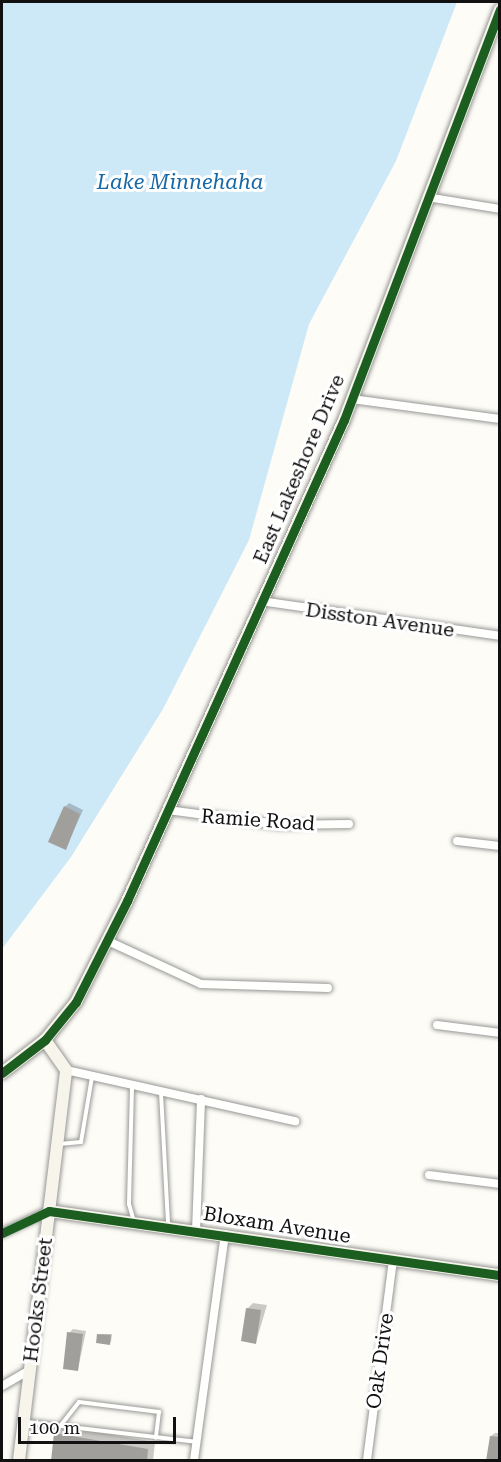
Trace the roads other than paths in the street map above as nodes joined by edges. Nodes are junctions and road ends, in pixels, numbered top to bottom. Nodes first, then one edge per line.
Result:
1 (500, 10) edge
2 (428, 196) junction
3 (500, 208) edge
4 (352, 399) junction
5 (500, 419) edge
6 (261, 601) junction
7 (500, 636) edge
8 (168, 810) junction
9 (349, 824) dead end
10 (457, 841) dead end
11 (500, 846) edge
12 (108, 941) junction
13 (328, 988) dead end
14 (437, 1025) dead end
15 (500, 1033) edge
16 (45, 1040) junction
17 (66, 1070) junction
18 (2, 1073) edge
19 (92, 1077) junction
20 (132, 1088) junction
21 (161, 1093) junction
22 (201, 1099) junction
23 (295, 1121) dead end
24 (56, 1144) junction
25 (429, 1175) dead end
26 (500, 1184) edge
27 (49, 1211) junction
28 (134, 1222) junction
29 (169, 1227) junction
30 (196, 1231) junction
31 (2, 1233) edge
32 (225, 1234) junction
33 (393, 1261) junction
34 (500, 1275) edge
35 (30, 1370) junction
36 (2, 1386) edge
37 (24, 1421) junction
38 (61, 1425) junction
39 (156, 1438) junction
40 (196, 1443) junction
41 (19, 1461) edge
42 (194, 1461) edge
43 (366, 1461) edge

1 - 2 street, East Lakeshore Drive
2 - 3 street
2 - 4 street, East Lakeshore Drive
4 - 5 street
4 - 6 street, East Lakeshore Drive
6 - 7 street, Disston Avenue
6 - 8 street, East Lakeshore Drive
8 - 9 street, Ramie Road
8 - 12 street, East Lakeshore Drive
10 - 11 street
12 - 13 street
12 - 16 street, East Lakeshore Drive
14 - 15 street
16 - 17 street
16 - 18 street, East Lakeshore Drive
17 - 19 street
17 - 24 street, Hooks Street
19 - 20 street
19 - 24 lane
20 - 21 street
20 - 28 lane
21 - 22 street
21 - 29 lane
22 - 23 street
22 - 30 street
24 - 27 street, Hooks Street
25 - 26 street
27 - 28 street, Bloxam Avenue
27 - 31 street
27 - 35 street, Hooks Street
28 - 29 street, Bloxam Avenue
29 - 30 street, Bloxam Avenue
30 - 32 street, Bloxam Avenue
32 - 33 street, Bloxam Avenue
32 - 40 street
33 - 34 street, Bloxam Avenue
33 - 43 street, Oak Drive
35 - 36 street
35 - 37 street, Hooks Street
37 - 38 lane
37 - 41 street, Hooks Street
38 - 39 lane
38 - 39 lane
39 - 40 lane
40 - 42 street

